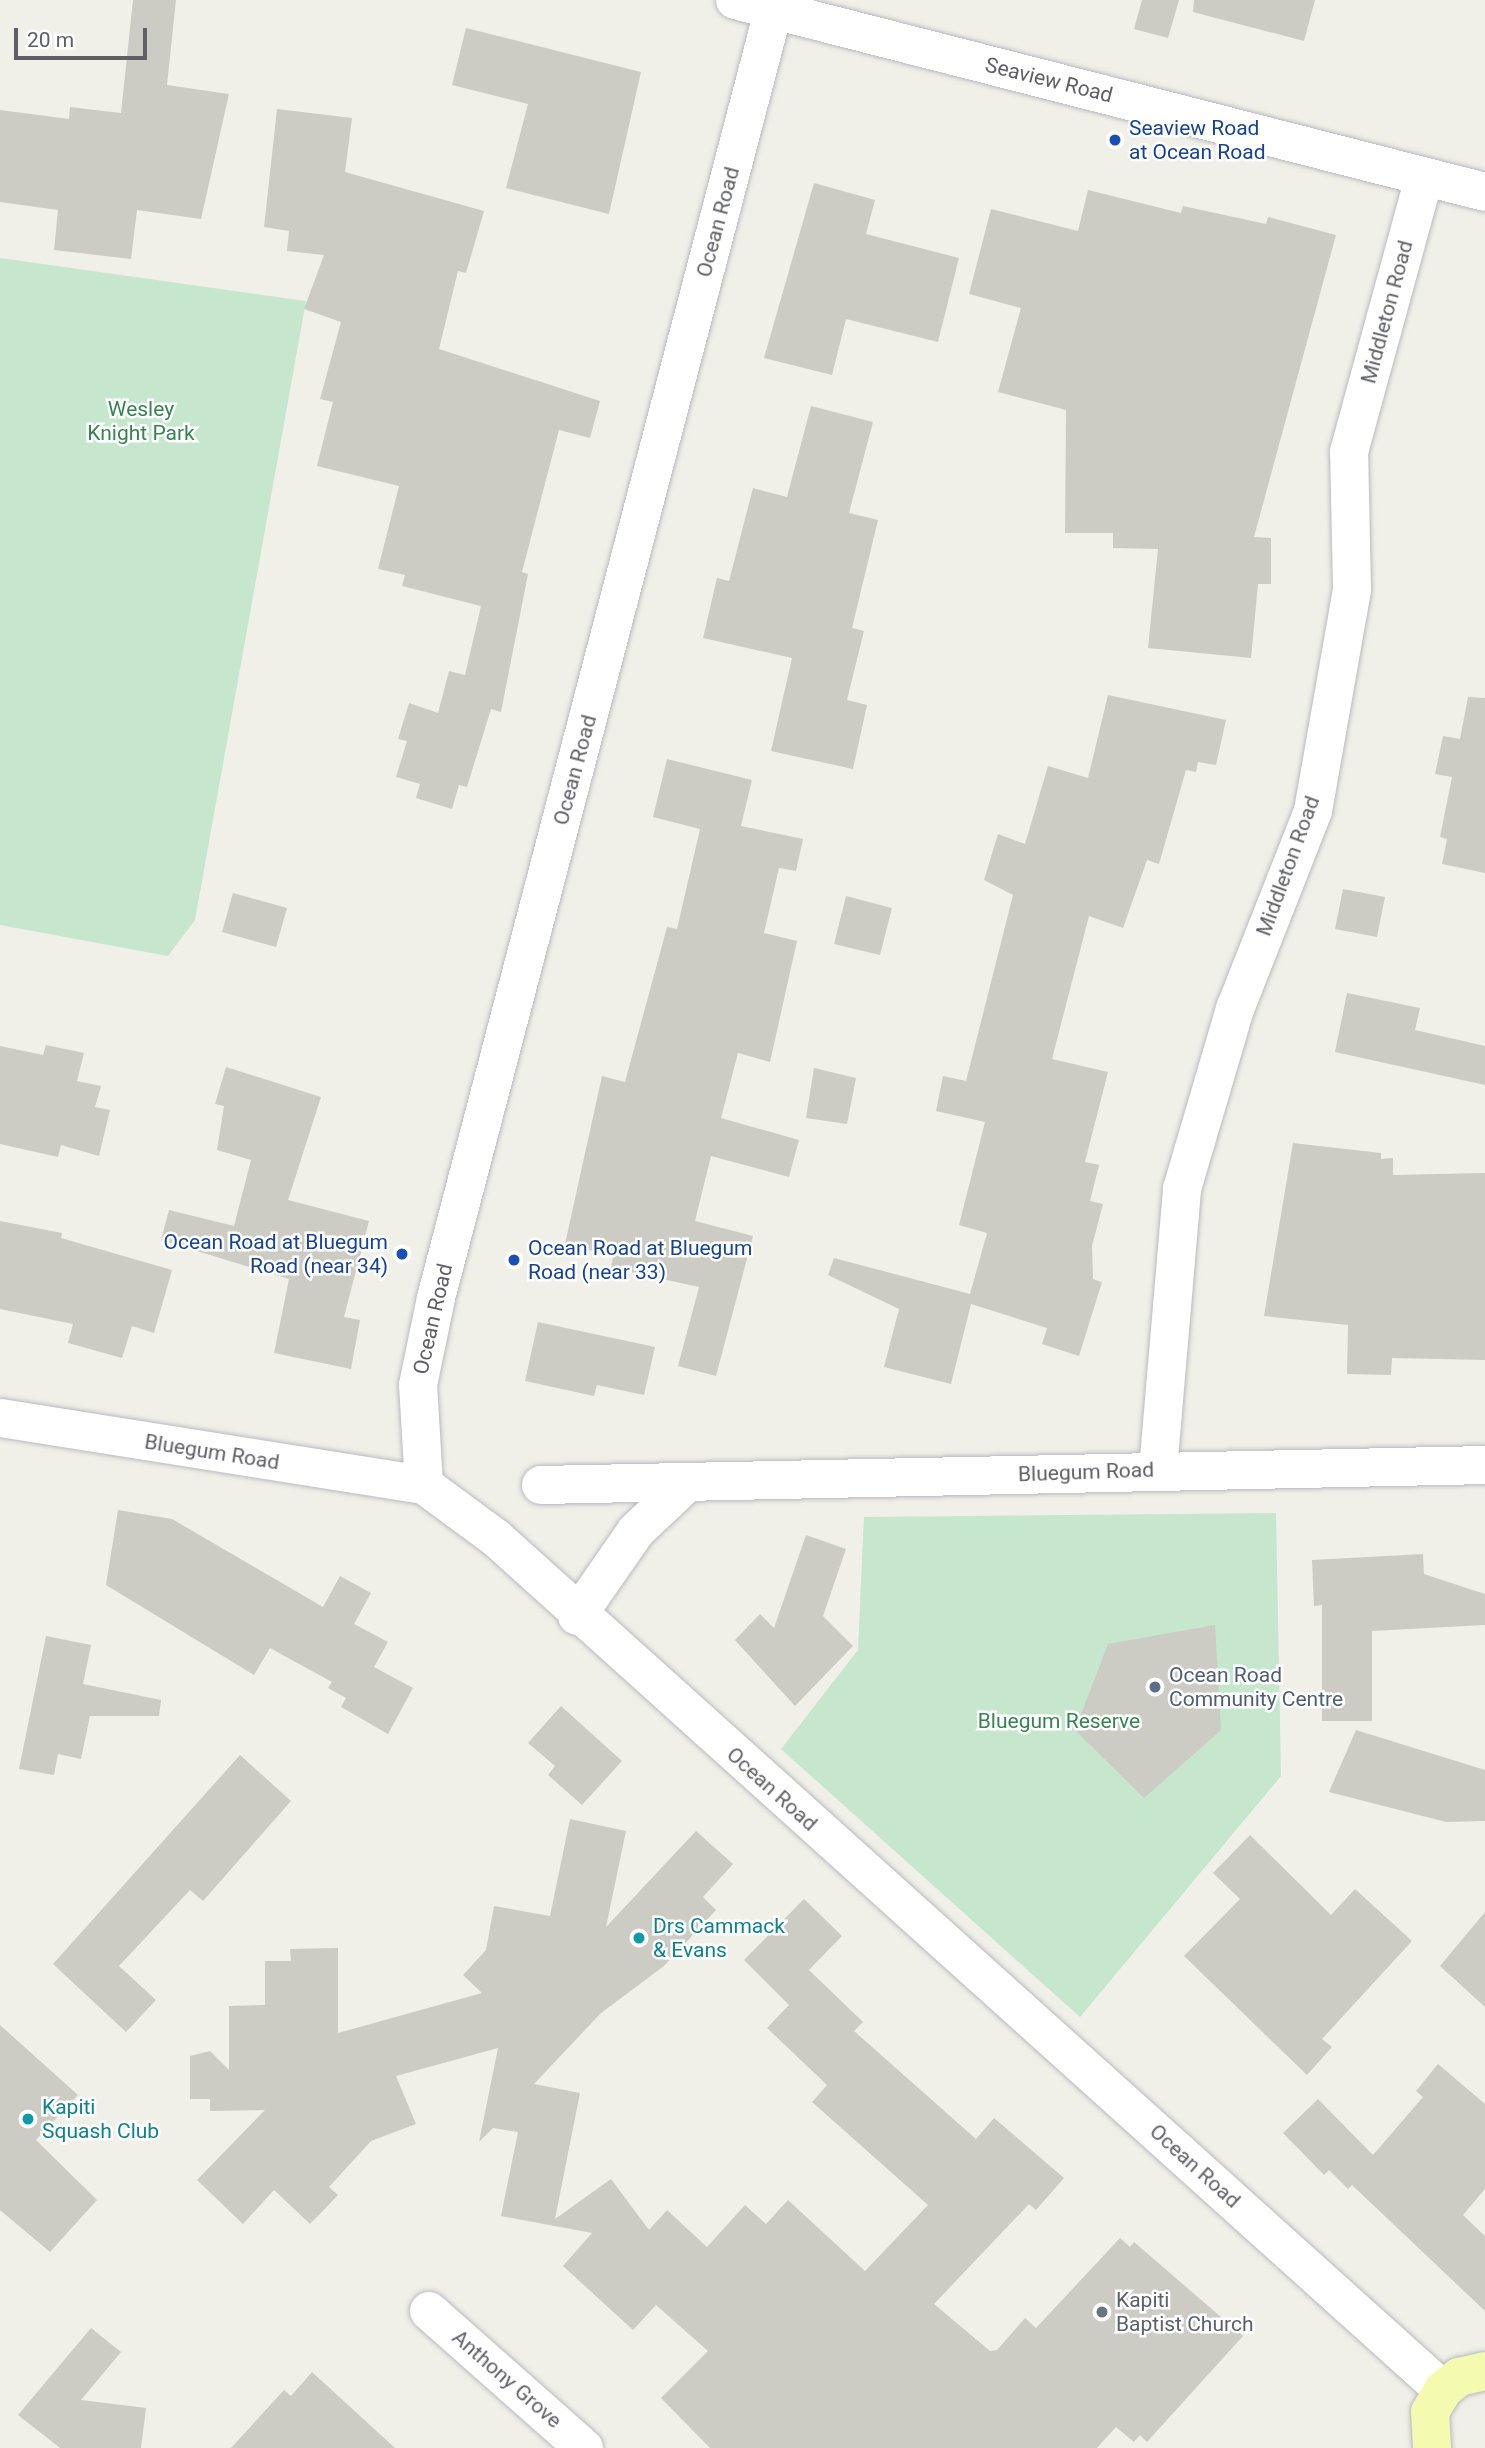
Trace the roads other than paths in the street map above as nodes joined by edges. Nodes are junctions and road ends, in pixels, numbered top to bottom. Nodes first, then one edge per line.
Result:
1 (735, 0) edge
2 (775, 5) edge
3 (1424, 177) junction
4 (1485, 192) edge
5 (0, 1418) edge
6 (1485, 1465) edge
7 (1158, 1470) junction
8 (687, 1483) junction
9 (424, 1485) junction
10 (541, 1485) dead end
11 (577, 1616) junction
12 (429, 2311) dead end
13 (1485, 2371) edge
14 (1443, 2390) junction
15 (584, 2448) edge
16 (1432, 2448) edge

1 - 2 street, Seaview Road
2 - 3 street, Seaview Road
2 - 9 street, Ocean Road
3 - 4 street, Seaview Road
3 - 7 street, Middleton Road
5 - 9 street, Bluegum Road
6 - 7 street, Bluegum Road
7 - 8 street, Bluegum Road
8 - 10 street, Bluegum Road
8 - 11 street
9 - 11 street, Ocean Road
11 - 14 street, Ocean Road
12 - 15 street, Anthony Grove
13 - 14 main road
14 - 16 main road

